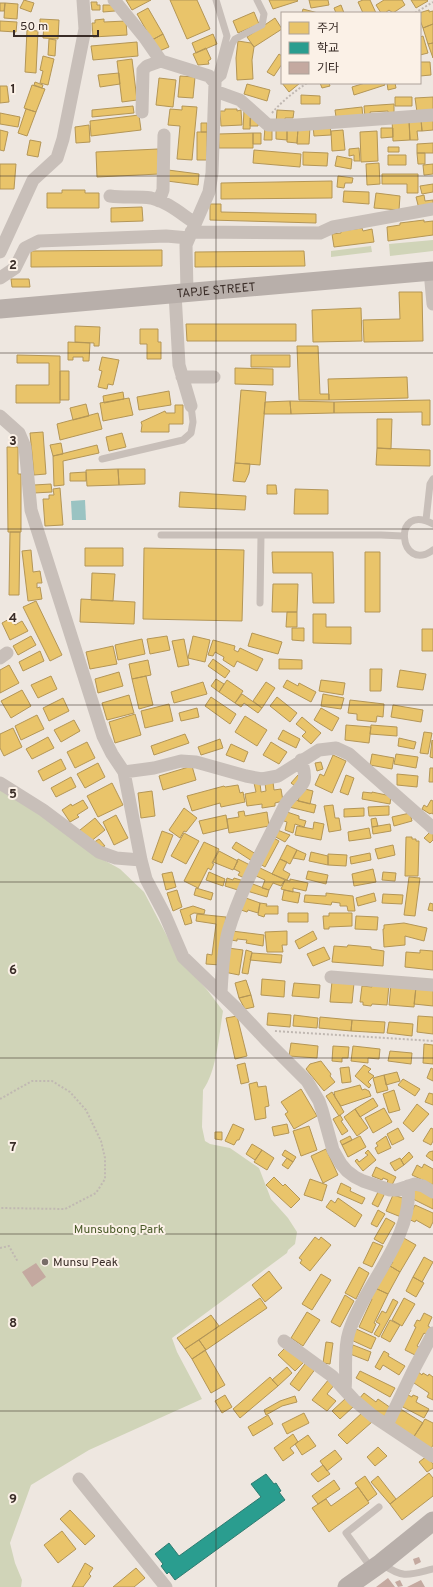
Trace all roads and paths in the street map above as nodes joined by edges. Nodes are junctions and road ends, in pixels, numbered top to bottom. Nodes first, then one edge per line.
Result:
1 (83, 0) edge
2 (114, 0) edge
3 (216, 0) edge
4 (257, 0) edge
5 (433, 2) edge
6 (417, 12) edge
7 (161, 61) junction
8 (306, 84) edge
9 (215, 87) junction
10 (142, 112) dead end
11 (433, 115) edge
12 (265, 122) junction
13 (164, 135) dead end
14 (110, 196) dead end
15 (159, 201) junction
16 (433, 209) edge
17 (192, 231) junction
18 (0, 252) edge
19 (432, 271) edge
20 (0, 278) edge
21 (181, 293) junction
22 (433, 304) edge
23 (0, 309) edge
24 (214, 377) dead end
25 (182, 378) junction
26 (191, 406) joint
27 (0, 416) edge
28 (102, 459) dead end
29 (433, 479) edge
30 (426, 520) junction
31 (433, 524) edge
32 (161, 535) dead end
33 (261, 535) junction
34 (403, 536) junction
35 (433, 552) edge
36 (260, 603) dead end
37 (301, 760) junction
38 (124, 772) junction
39 (0, 783) edge
40 (433, 828) edge
41 (141, 860) junction
42 (331, 977) dead end
43 (433, 985) edge
44 (221, 993) junction
45 (258, 1030) junction
46 (433, 1042) edge
47 (0, 1099) edge
48 (408, 1186) junction
49 (433, 1192) edge
50 (0, 1208) edge
51 (0, 1248) edge
52 (18, 1262) dead end
53 (433, 1333) edge
54 (284, 1341) dead end
55 (345, 1390) junction
56 (387, 1425) junction
57 (433, 1456) edge
58 (79, 1479) dead end
59 (379, 1508) dead end
60 (433, 1521) edge
61 (376, 1566) junction
62 (433, 1569) edge
63 (166, 1587) edge
64 (346, 1587) edge

1 - 18 street
2 - 7 street
3 - 9 lane
4 - 9 lane
5 - 6 path
7 - 9 street
7 - 10 street
8 - 12 path
9 - 12 street
9 - 17 street
11 - 12 street
13 - 15 street
14 - 15 street
15 - 17 street
16 - 17 street
17 - 20 street
17 - 21 street
19 - 21 main road, TAPJE STREET
19 - 22 street
21 - 23 main road, TAPJE STREET
21 - 25 street
24 - 25 street
25 - 26 street
26 - 28 lane
27 - 38 street
29 - 30 lane
30 - 31 lane
30 - 34 lane
32 - 33 lane
33 - 34 lane
33 - 36 lane
34 - 35 lane
37 - 38 street
37 - 40 street
37 - 44 street
38 - 41 street
39 - 41 street
41 - 44 street
42 - 43 street
44 - 45 street
45 - 46 path
45 - 48 street
47 - 50 path
48 - 49 street
48 - 55 street
51 - 52 path
53 - 56 street
54 - 55 street
55 - 56 street
56 - 57 street
58 - 63 street
59 - 61 lane
60 - 61 main road
61 - 62 lane
61 - 64 main road

